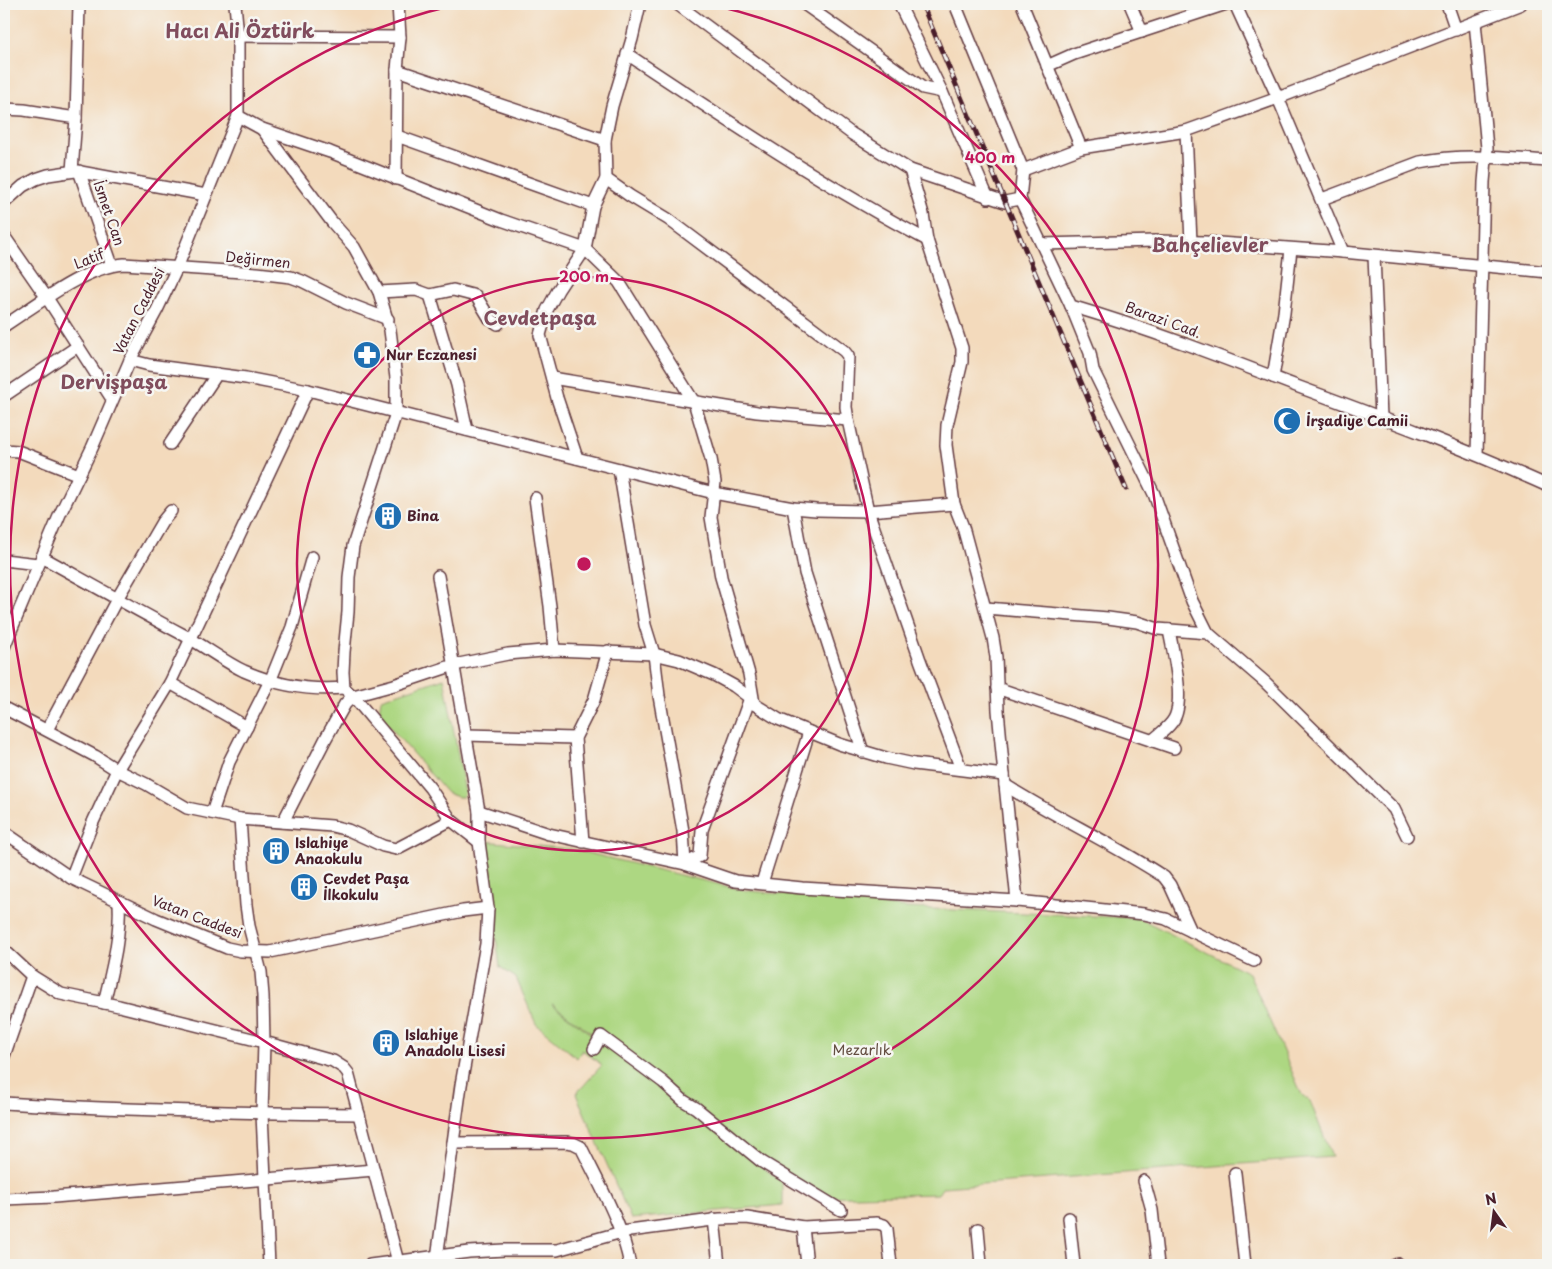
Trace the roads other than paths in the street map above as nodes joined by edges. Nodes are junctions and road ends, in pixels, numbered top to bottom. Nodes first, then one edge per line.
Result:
1 (79, 4) edge
2 (235, 4) edge
3 (398, 4) edge
4 (640, 4) edge
5 (676, 4) edge
6 (804, 4) edge
7 (899, 4) edge
8 (955, 4) edge
9 (1022, 4) edge
10 (1130, 4) edge
11 (1226, 4) edge
12 (1235, 4) edge
13 (1447, 4) edge
14 (1521, 4) edge
15 (1475, 22) junction
16 (1456, 30) junction
17 (1142, 32) junction
18 (238, 36) junction
19 (400, 37) junction
20 (627, 54) junction
21 (1047, 66) junction
22 (397, 70) junction
23 (942, 92) junction
24 (1278, 98) junction
25 (4, 109) edge
26 (238, 116) junction
27 (76, 118) junction
28 (262, 129) junction
29 (1186, 131) junction
30 (397, 136) junction
31 (605, 140) junction
32 (1081, 148) junction
33 (1486, 156) junction
34 (1548, 161) edge
35 (910, 170) junction
36 (1023, 170) junction
37 (75, 171) junction
38 (396, 179) junction
39 (606, 179) junction
40 (206, 195) junction
41 (988, 198) junction
42 (1020, 199) junction
43 (1322, 199) junction
44 (4, 203) edge
45 (593, 206) junction
46 (4, 236) edge
47 (927, 240) junction
48 (1191, 242) junction
49 (1043, 244) junction
50 (585, 249) junction
51 (1291, 250) junction
52 (1344, 252) junction
53 (1374, 256) junction
54 (112, 265) junction
55 (1482, 265) junction
56 (177, 268) junction
57 (1548, 272) edge
58 (380, 292) junction
59 (430, 295) junction
60 (47, 298) junction
61 (1071, 306) junction
62 (388, 318) junction
63 (498, 324) dead end
64 (4, 326) edge
65 (78, 346) junction
66 (130, 360) junction
67 (217, 374) junction
68 (1273, 377) junction
69 (552, 378) junction
70 (308, 390) junction
71 (4, 396) edge
72 (112, 399) junction
73 (694, 402) junction
74 (396, 413) junction
75 (1380, 417) junction
76 (848, 420) junction
77 (467, 430) junction
78 (170, 444) dead end
79 (4, 450) edge
80 (1477, 454) junction
81 (577, 458) junction
82 (619, 469) junction
83 (79, 474) junction
84 (1548, 486) edge
85 (714, 493) junction
86 (535, 498) dead end
87 (954, 504) junction
88 (793, 508) junction
89 (171, 511) dead end
90 (868, 511) junction
91 (312, 557) dead end
92 (4, 560) edge
93 (40, 560) junction
94 (438, 576) dead end
95 (117, 600) junction
96 (986, 608) junction
97 (1170, 630) junction
98 (1208, 633) junction
99 (192, 639) junction
100 (4, 647) edge
101 (554, 650) junction
102 (608, 651) junction
103 (654, 654) junction
104 (454, 665) junction
105 (271, 679) junction
106 (170, 683) junction
107 (997, 688) junction
108 (348, 692) junction
109 (752, 701) junction
110 (4, 708) edge
111 (247, 727) junction
112 (47, 730) junction
113 (809, 732) junction
114 (466, 735) junction
115 (575, 738) junction
116 (1152, 741) junction
117 (1174, 748) dead end
118 (863, 752) junction
119 (962, 769) junction
120 (117, 770) junction
121 (1004, 780) junction
122 (479, 812) junction
123 (212, 813) junction
124 (240, 819) junction
125 (451, 820) junction
126 (283, 822) junction
127 (4, 832) edge
128 (1407, 836) dead end
129 (479, 842) junction
130 (583, 842) junction
131 (685, 864) junction
132 (71, 878) junction
133 (762, 883) junction
134 (119, 902) junction
135 (1017, 902) junction
136 (488, 908) junction
137 (1191, 932) junction
138 (4, 950) edge
139 (255, 952) junction
140 (1254, 961) dead end
141 (32, 976) junction
142 (104, 1002) junction
143 (264, 1042) junction
144 (594, 1048) dead end
145 (4, 1056) edge
146 (4, 1103) edge
147 (262, 1114) junction
148 (359, 1114) junction
149 (453, 1143) junction
150 (374, 1170) junction
151 (1235, 1173) dead end
152 (266, 1178) junction
153 (1144, 1181) dead end
154 (4, 1199) edge
155 (842, 1210) dead end
156 (1069, 1218) dead end
157 (714, 1220) junction
158 (803, 1227) junction
159 (978, 1228) dead end
160 (622, 1232) junction
161 (436, 1260) edge
162 (398, 1262) junction
163 (270, 1265) edge
164 (370, 1265) edge
165 (630, 1265) edge
166 (719, 1265) edge
167 (806, 1265) edge
168 (891, 1265) edge
169 (981, 1265) edge
170 (1074, 1265) edge
171 (1158, 1265) edge
172 (1245, 1265) edge
173 (1395, 1265) edge
174 (1399, 1265) edge

1 - 27 street
2 - 18 street, Vatan Caddesi
3 - 19 street
4 - 20 street
5 - 35 street
6 - 23 street
7 - 23 street
8 - 36 street
9 - 21 street
10 - 17 street
11 - 17 street
12 - 24 street
13 - 16 street
14 - 15 street
15 - 16 street
15 - 33 street
16 - 24 street
17 - 21 street
18 - 19 street
18 - 26 street, Vatan Caddesi
19 - 22 street
20 - 31 street
20 - 47 street
21 - 32 street
22 - 30 street
22 - 31 street
23 - 41 street
24 - 29 street
24 - 43 street
25 - 27 street
26 - 28 street
26 - 40 street, Vatan Caddesi
27 - 37 street
28 - 38 street
28 - 58 street
29 - 32 street
29 - 48 street
30 - 38 street
30 - 45 street
31 - 39 street
32 - 36 street
33 - 34 street
33 - 43 street
33 - 55 street
35 - 41 street
35 - 47 street
36 - 42 street
37 - 40 street
37 - 44 street
37 - 54 street, İsmet Can
38 - 50 street
39 - 45 street
39 - 76 street
40 - 56 street, Vatan Caddesi
41 - 42 street
42 - 49 street
43 - 52 street
45 - 50 street
46 - 60 street
47 - 87 street
48 - 49 street
48 - 51 street
49 - 61 street
50 - 69 street
50 - 73 street
51 - 52 street
51 - 68 street
52 - 53 street
53 - 55 street
53 - 75 street
54 - 56 street, Latif
54 - 60 street, Latif
55 - 57 street
55 - 80 street
56 - 62 street, Değirmen
56 - 66 street, Vatan Caddesi
58 - 59 street
58 - 62 street
59 - 63 street
59 - 77 street
60 - 64 street, Latif
60 - 65 street
61 - 68 street, Barazi Cad.
61 - 98 street
62 - 74 street
65 - 71 street
65 - 72 street
66 - 67 street
66 - 72 street, Vatan Caddesi
67 - 70 street
67 - 78 street
68 - 75 street, Barazi Cad.
69 - 73 street
69 - 81 street
70 - 74 street
70 - 99 street
72 - 83 street, Vatan Caddesi
73 - 76 street
73 - 85 street
74 - 77 street
74 - 108 street
75 - 80 street, Barazi Cad.
76 - 90 street
77 - 81 street
79 - 83 street
80 - 84 street, Barazi Cad.
81 - 82 street
82 - 85 street
82 - 103 street
83 - 93 street, Vatan Caddesi
85 - 88 street
85 - 109 street
86 - 101 street
87 - 90 street
87 - 96 street
88 - 90 street
88 - 118 street
89 - 95 street
90 - 119 street
91 - 105 street
92 - 93 street
93 - 95 street
93 - 100 street, Vatan Caddesi
94 - 104 street
95 - 99 street
95 - 112 street
96 - 97 street
96 - 107 street
97 - 98 street
97 - 116 street
98 - 128 street
99 - 105 street
99 - 106 street
101 - 102 street
101 - 104 street
102 - 103 street
102 - 115 street
103 - 109 street
103 - 131 street
104 - 108 street
104 - 114 street
105 - 108 street
105 - 111 street
106 - 111 street
106 - 120 street
107 - 116 street
107 - 121 street
108 - 125 street
108 - 126 street
109 - 113 street
109 - 131 street
110 - 112 street
111 - 123 street
112 - 120 street
113 - 118 street
113 - 133 street
114 - 115 street
114 - 122 street
115 - 130 street
116 - 117 street
118 - 119 street
119 - 121 street
120 - 123 street
120 - 132 street
121 - 135 street
121 - 137 street
122 - 129 street
122 - 130 street
123 - 124 street
124 - 126 street
124 - 139 street
125 - 126 street
125 - 129 street
127 - 132 street, Vatan Caddesi
129 - 136 street
130 - 131 street
131 - 133 street
132 - 134 street, Vatan Caddesi
133 - 135 street
134 - 139 street, Vatan Caddesi
134 - 142 street
135 - 137 street
136 - 139 street, Vatan Caddesi
136 - 149 street
137 - 140 street
138 - 141 street
139 - 143 street
141 - 142 street
141 - 145 street
142 - 143 street
143 - 147 street
143 - 148 street
144 - 155 street
146 - 147 street
147 - 148 street
147 - 152 street
148 - 150 street
149 - 160 street
149 - 161 street
150 - 152 street
150 - 162 street
151 - 172 street
152 - 154 street
152 - 163 street
153 - 171 street
156 - 170 street
157 - 158 street
157 - 160 street
157 - 166 street
158 - 167 street
158 - 168 street
159 - 169 street
160 - 161 street
160 - 165 street
161 - 162 street
162 - 164 street
173 - 174 street

